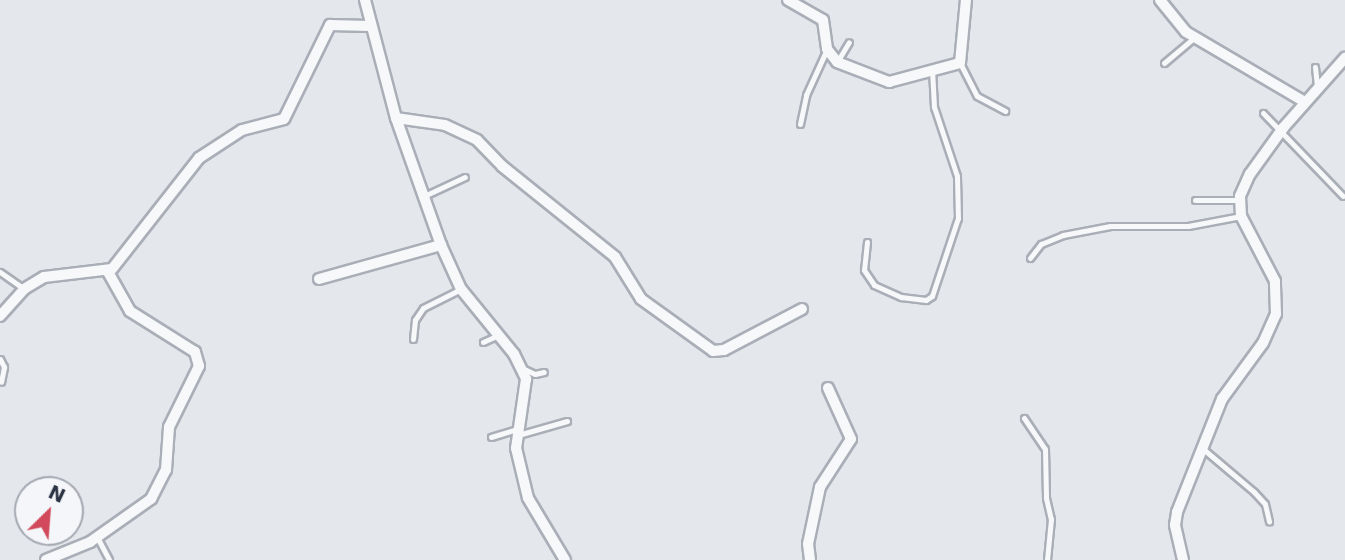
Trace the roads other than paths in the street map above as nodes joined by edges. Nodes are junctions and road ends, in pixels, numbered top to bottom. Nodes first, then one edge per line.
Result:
1 (365, 0) edge
2 (788, 0) edge
3 (966, 0) edge
4 (1160, 0) edge
5 (370, 26) junction
6 (1196, 36) junction
7 (849, 42) dead end
8 (827, 49) junction
9 (1345, 58) edge
10 (837, 62) junction
11 (960, 63) junction
12 (1164, 63) dead end
13 (1315, 67) dead end
14 (932, 72) junction
15 (1317, 87) junction
16 (1303, 101) junction
17 (1005, 111) dead end
18 (1263, 113) dead end
19 (396, 118) junction
20 (800, 124) dead end
21 (1283, 128) junction
22 (465, 177) dead end
23 (424, 196) junction
24 (1343, 196) dead end
25 (1195, 200) dead end
26 (1240, 200) junction
27 (1241, 216) junction
28 (867, 242) dead end
29 (441, 244) junction
30 (1030, 258) dead end
31 (0, 272) edge
32 (108, 272) junction
33 (319, 279) dead end
34 (24, 289) junction
35 (461, 289) junction
36 (802, 309) dead end
37 (0, 316) edge
38 (499, 335) junction
39 (413, 339) dead end
40 (483, 342) dead end
41 (0, 359) edge
42 (522, 368) junction
43 (544, 372) dead end
44 (1, 382) edge
45 (828, 388) dead end
46 (1024, 418) dead end
47 (567, 421) dead end
48 (516, 432) junction
49 (491, 437) dead end
50 (1202, 448) junction
51 (1269, 522) dead end
52 (97, 537) junction
53 (46, 560) edge
54 (109, 560) edge
55 (565, 560) edge
56 (810, 560) edge
57 (1047, 560) edge
58 (1182, 560) edge

1 - 5 street
2 - 8 street
3 - 11 street
4 - 6 street
5 - 19 street
5 - 32 street
6 - 12 lane
6 - 16 street
7 - 10 lane
8 - 10 street
8 - 20 lane
9 - 15 street
10 - 14 street
11 - 14 street
11 - 17 lane
13 - 15 lane
14 - 28 lane
15 - 16 street
16 - 21 street
18 - 21 lane
19 - 23 street
19 - 36 street
21 - 24 lane
21 - 26 street
22 - 23 lane
23 - 29 street
25 - 26 lane
26 - 27 street
27 - 30 lane
27 - 50 street
29 - 33 street
29 - 35 street
31 - 34 lane
32 - 34 street
32 - 52 street
34 - 37 street
35 - 38 street
35 - 39 lane
38 - 40 lane
38 - 42 street
41 - 44 lane
42 - 43 lane
42 - 48 street
45 - 56 street
46 - 57 lane
47 - 48 lane
48 - 49 lane
48 - 55 street
50 - 51 lane
50 - 58 street
52 - 53 street
52 - 54 lane

